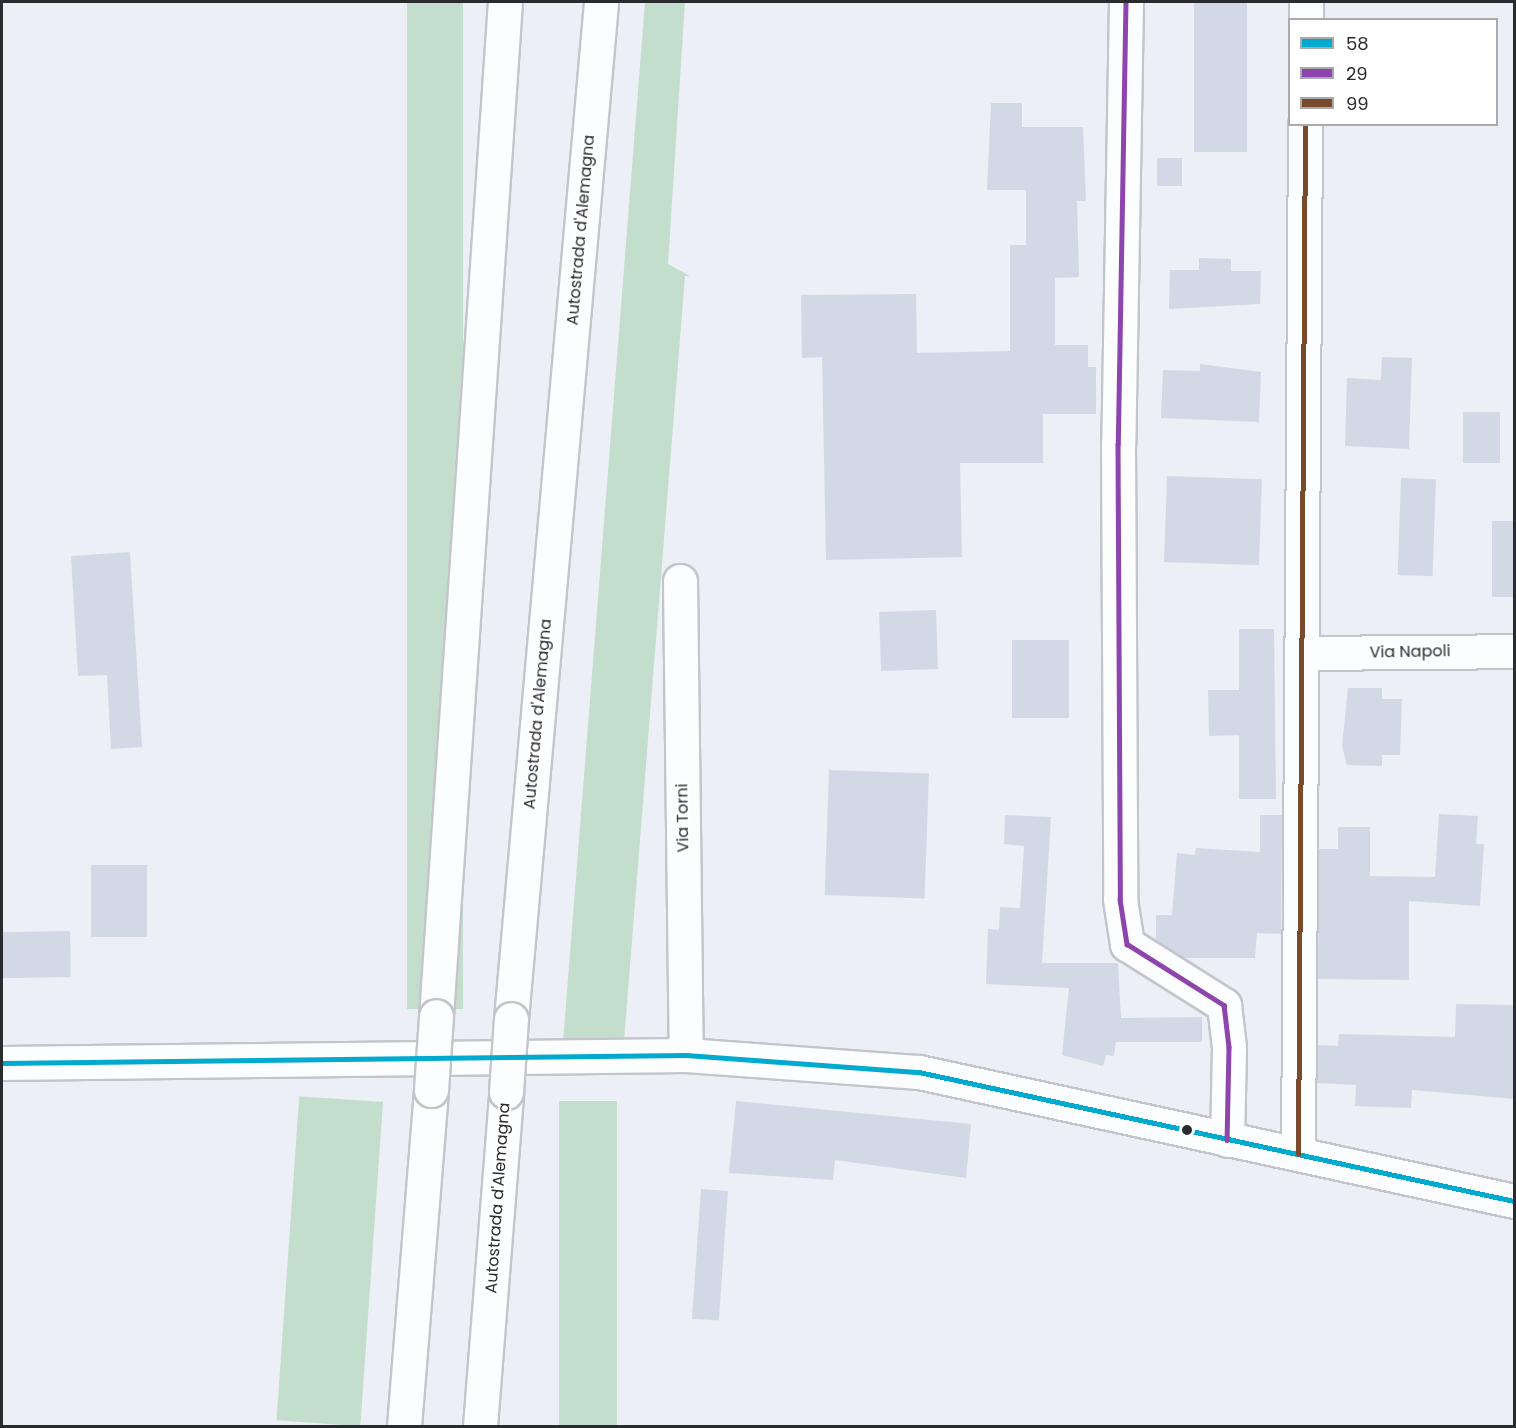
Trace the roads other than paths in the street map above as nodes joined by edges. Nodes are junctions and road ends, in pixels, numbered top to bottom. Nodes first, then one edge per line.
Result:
1 (505, 2) edge
2 (601, 2) edge
3 (1126, 2) edge
4 (1306, 2) edge
5 (1306, 18) edge
6 (1305, 126) edge
7 (680, 582) dead end
8 (1515, 651) edge
9 (1305, 653) junction
10 (686, 1055) junction
11 (2, 1063) edge
12 (1227, 1140) junction
13 (1298, 1154) junction
14 (1515, 1201) edge
15 (404, 1426) edge
16 (480, 1426) edge

1 - 15 main road, bridge
2 - 16 main road, Autostrada d'Alemagna, bridge
3 - 12 main road
4 - 5 main road
6 - 9 main road
7 - 10 main road, Via Torni
8 - 9 main road, Via Napoli
9 - 13 main road
10 - 11 main road
10 - 12 main road
12 - 13 main road
13 - 14 main road

